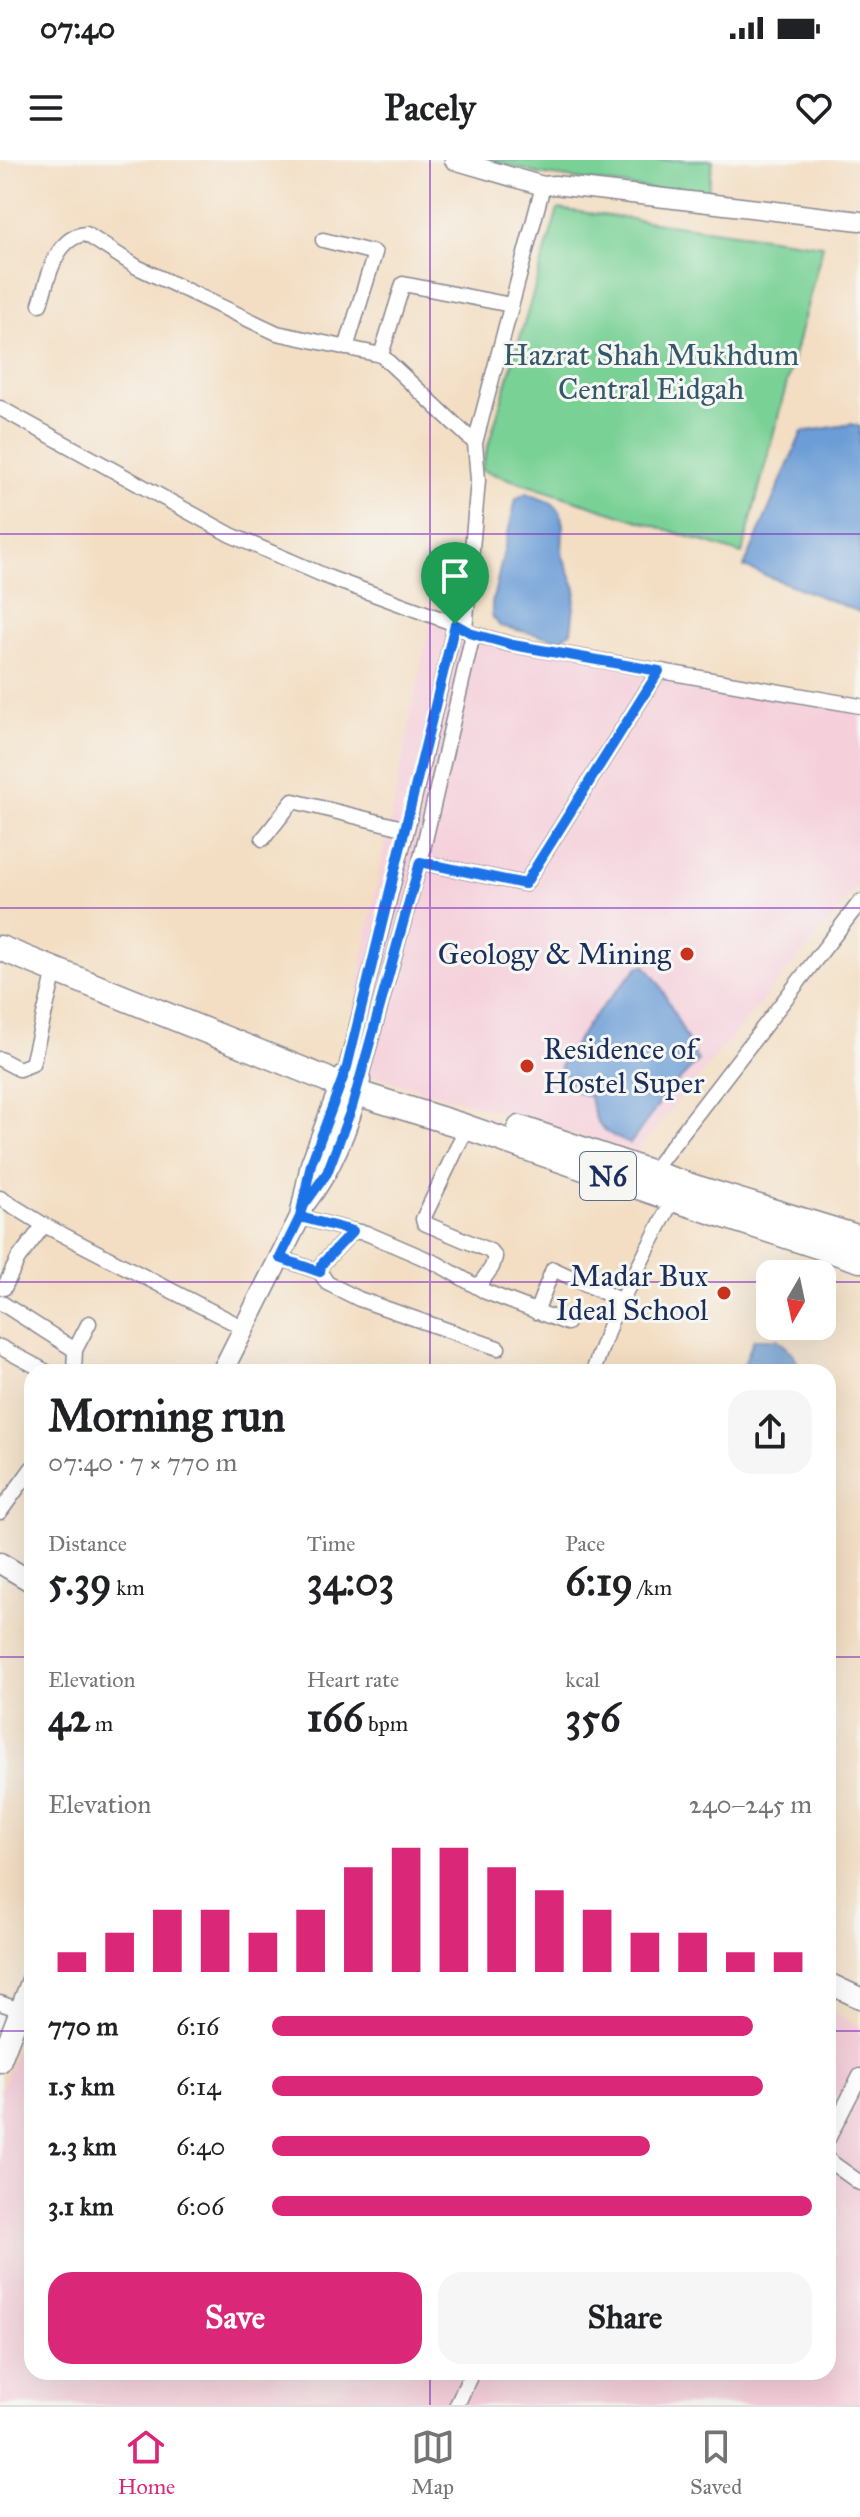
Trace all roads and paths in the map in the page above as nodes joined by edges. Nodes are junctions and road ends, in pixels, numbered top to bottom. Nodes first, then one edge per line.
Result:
1 (454, 160) edge
2 (543, 186) junction
3 (860, 221) edge
4 (323, 240) dead end
5 (40, 304) dead end
6 (511, 305) junction
7 (346, 348) junction
8 (381, 355) junction
9 (0, 408) edge
10 (475, 443) junction
11 (464, 629) junction
12 (659, 671) junction
13 (860, 706) edge
14 (407, 829) junction
15 (263, 839) dead end
16 (420, 862) junction
17 (860, 902) edge
18 (0, 948) edge
19 (55, 971) junction
20 (2, 1064) edge
21 (345, 1083) junction
22 (467, 1127) junction
23 (645, 1179) junction
24 (0, 1198) edge
25 (673, 1199) junction
26 (294, 1218) junction
27 (44, 1225) junction
28 (353, 1231) junction
29 (860, 1238) edge
30 (280, 1258) junction
31 (860, 1260) edge
32 (320, 1272) junction
33 (478, 1287) junction
34 (2, 1295) edge
35 (622, 1301) junction
36 (536, 1312) junction
37 (89, 1323) dead end
38 (567, 1323) dead end
39 (244, 1328) junction
40 (0, 1347) edge
41 (498, 1348) dead end
42 (75, 1350) junction
43 (32, 1364) edge
44 (74, 1364) edge
45 (226, 1364) edge
46 (596, 1364) edge
47 (24, 1479) edge
48 (0, 1512) edge
49 (0, 1563) edge
50 (24, 1577) edge
51 (836, 1987) edge
52 (24, 1989) edge
53 (836, 1995) edge
54 (860, 1998) edge
55 (10, 2006) edge
56 (860, 2007) edge
57 (6, 2035) edge
58 (0, 2062) edge
59 (860, 2076) edge
60 (836, 2123) edge
61 (836, 2166) edge
62 (860, 2183) edge
63 (468, 2380) edge
64 (457, 2405) edge

1 - 2 street
2 - 3 street
2 - 6 street
4 - 7 street
5 - 7 street
6 - 8 street
6 - 10 street
7 - 8 street
8 - 10 street
9 - 11 street
10 - 11 street
11 - 12 street
11 - 14 street
11 - 16 street
12 - 13 street
12 - 16 street
14 - 15 street
14 - 21 street
16 - 21 street
17 - 23 street
18 - 19 highway, N6
19 - 20 street
19 - 21 highway, N6
21 - 22 highway, N6
21 - 23 highway, N6
21 - 26 main road
22 - 23 highway, N6
22 - 33 street
23 - 25 highway, N6
23 - 29 highway, N6
24 - 27 street
25 - 31 highway, N6
25 - 35 street
26 - 28 street
26 - 30 main road
27 - 34 street
27 - 39 street
28 - 32 street
28 - 33 street
30 - 32 street
30 - 39 main road
32 - 41 street
33 - 36 street
34 - 42 street
35 - 36 street
35 - 46 street
36 - 38 street
37 - 42 street
39 - 45 main road
40 - 43 street
42 - 44 street
47 - 48 street
49 - 50 main road
51 - 54 main road
52 - 55 main road
53 - 56 main road
55 - 57 main road
57 - 58 main road
59 - 60 street
61 - 62 street
63 - 64 street

